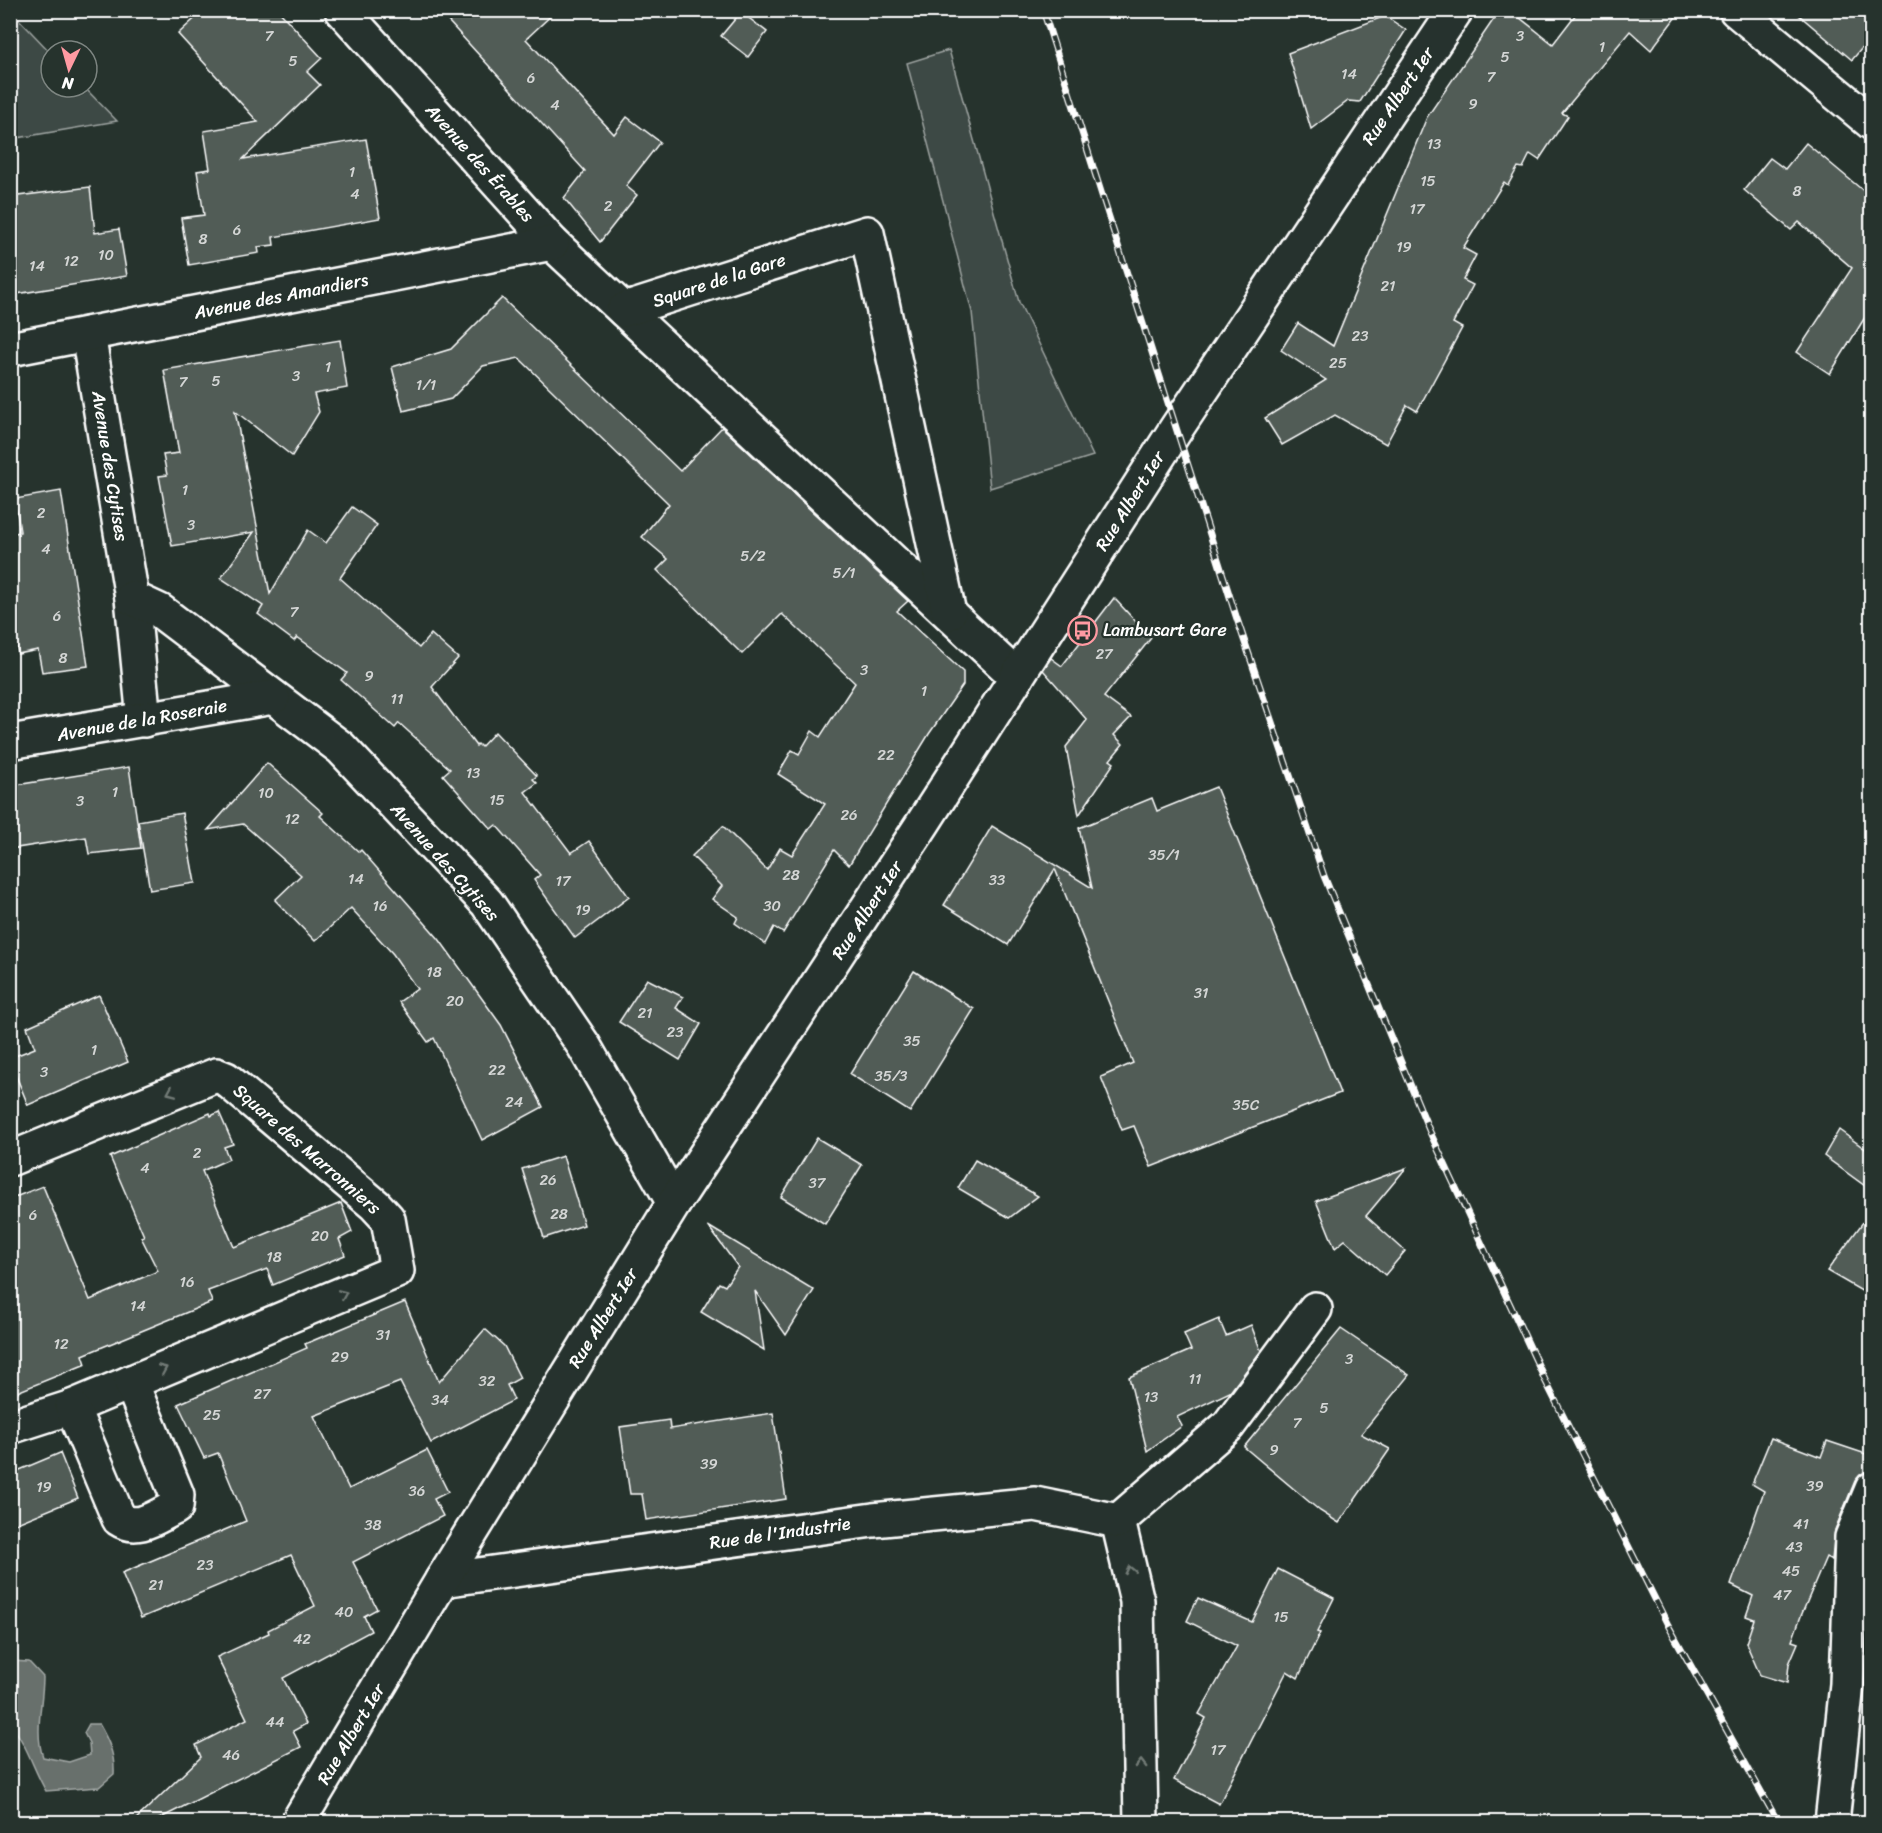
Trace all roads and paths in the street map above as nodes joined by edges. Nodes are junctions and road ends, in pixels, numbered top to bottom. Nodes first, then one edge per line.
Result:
1 (342, 10) edge
2 (1456, 10) edge
3 (1736, 10) edge
4 (1872, 123) edge
5 (552, 243) junction
6 (624, 310) junction
7 (88, 334) junction
8 (10, 349) edge
9 (132, 598) junction
10 (949, 613) junction
11 (1017, 677) junction
12 (273, 697) junction
13 (144, 720) junction
14 (10, 742) edge
15 (10, 1159) edge
16 (674, 1203) junction
17 (1316, 1310) dead end
18 (131, 1382) junction
19 (72, 1407) junction
20 (10, 1427) edge
21 (1872, 1489) edge
22 (1118, 1521) junction
23 (442, 1580) junction
24 (298, 1822) edge
25 (1141, 1822) edge
26 (1832, 1822) edge

1 - 5 street, Avenue des Érables
2 - 11 street, Rue Albert Ier
3 - 4 street
5 - 6 street, Avenue des Érables
5 - 7 street, Avenue des Amandiers
6 - 10 street, Square de la Gare
6 - 10 street, Square de la Gare
7 - 8 street, Avenue des Amandiers
7 - 9 street, Avenue des Cytises
9 - 12 street, Avenue des Cytises
9 - 13 street, Avenue des Cytises
10 - 11 street, Square de la Gare
11 - 16 street, Rue Albert Ier
12 - 13 street, Avenue de la Roseraie
12 - 16 street, Avenue des Cytises
13 - 14 street, Avenue de la Roseraie
18 -> 15 street, Square des Marronniers
16 - 23 street, Rue Albert Ier
17 - 22 street
18 - 19 street, Square des Marronniers
18 - 19 street
19 - 20 street, Square des Marronniers
21 - 26 street
22 - 23 street, Rue de l'Industrie
25 -> 22 street
23 - 24 street, Rue Albert Ier

